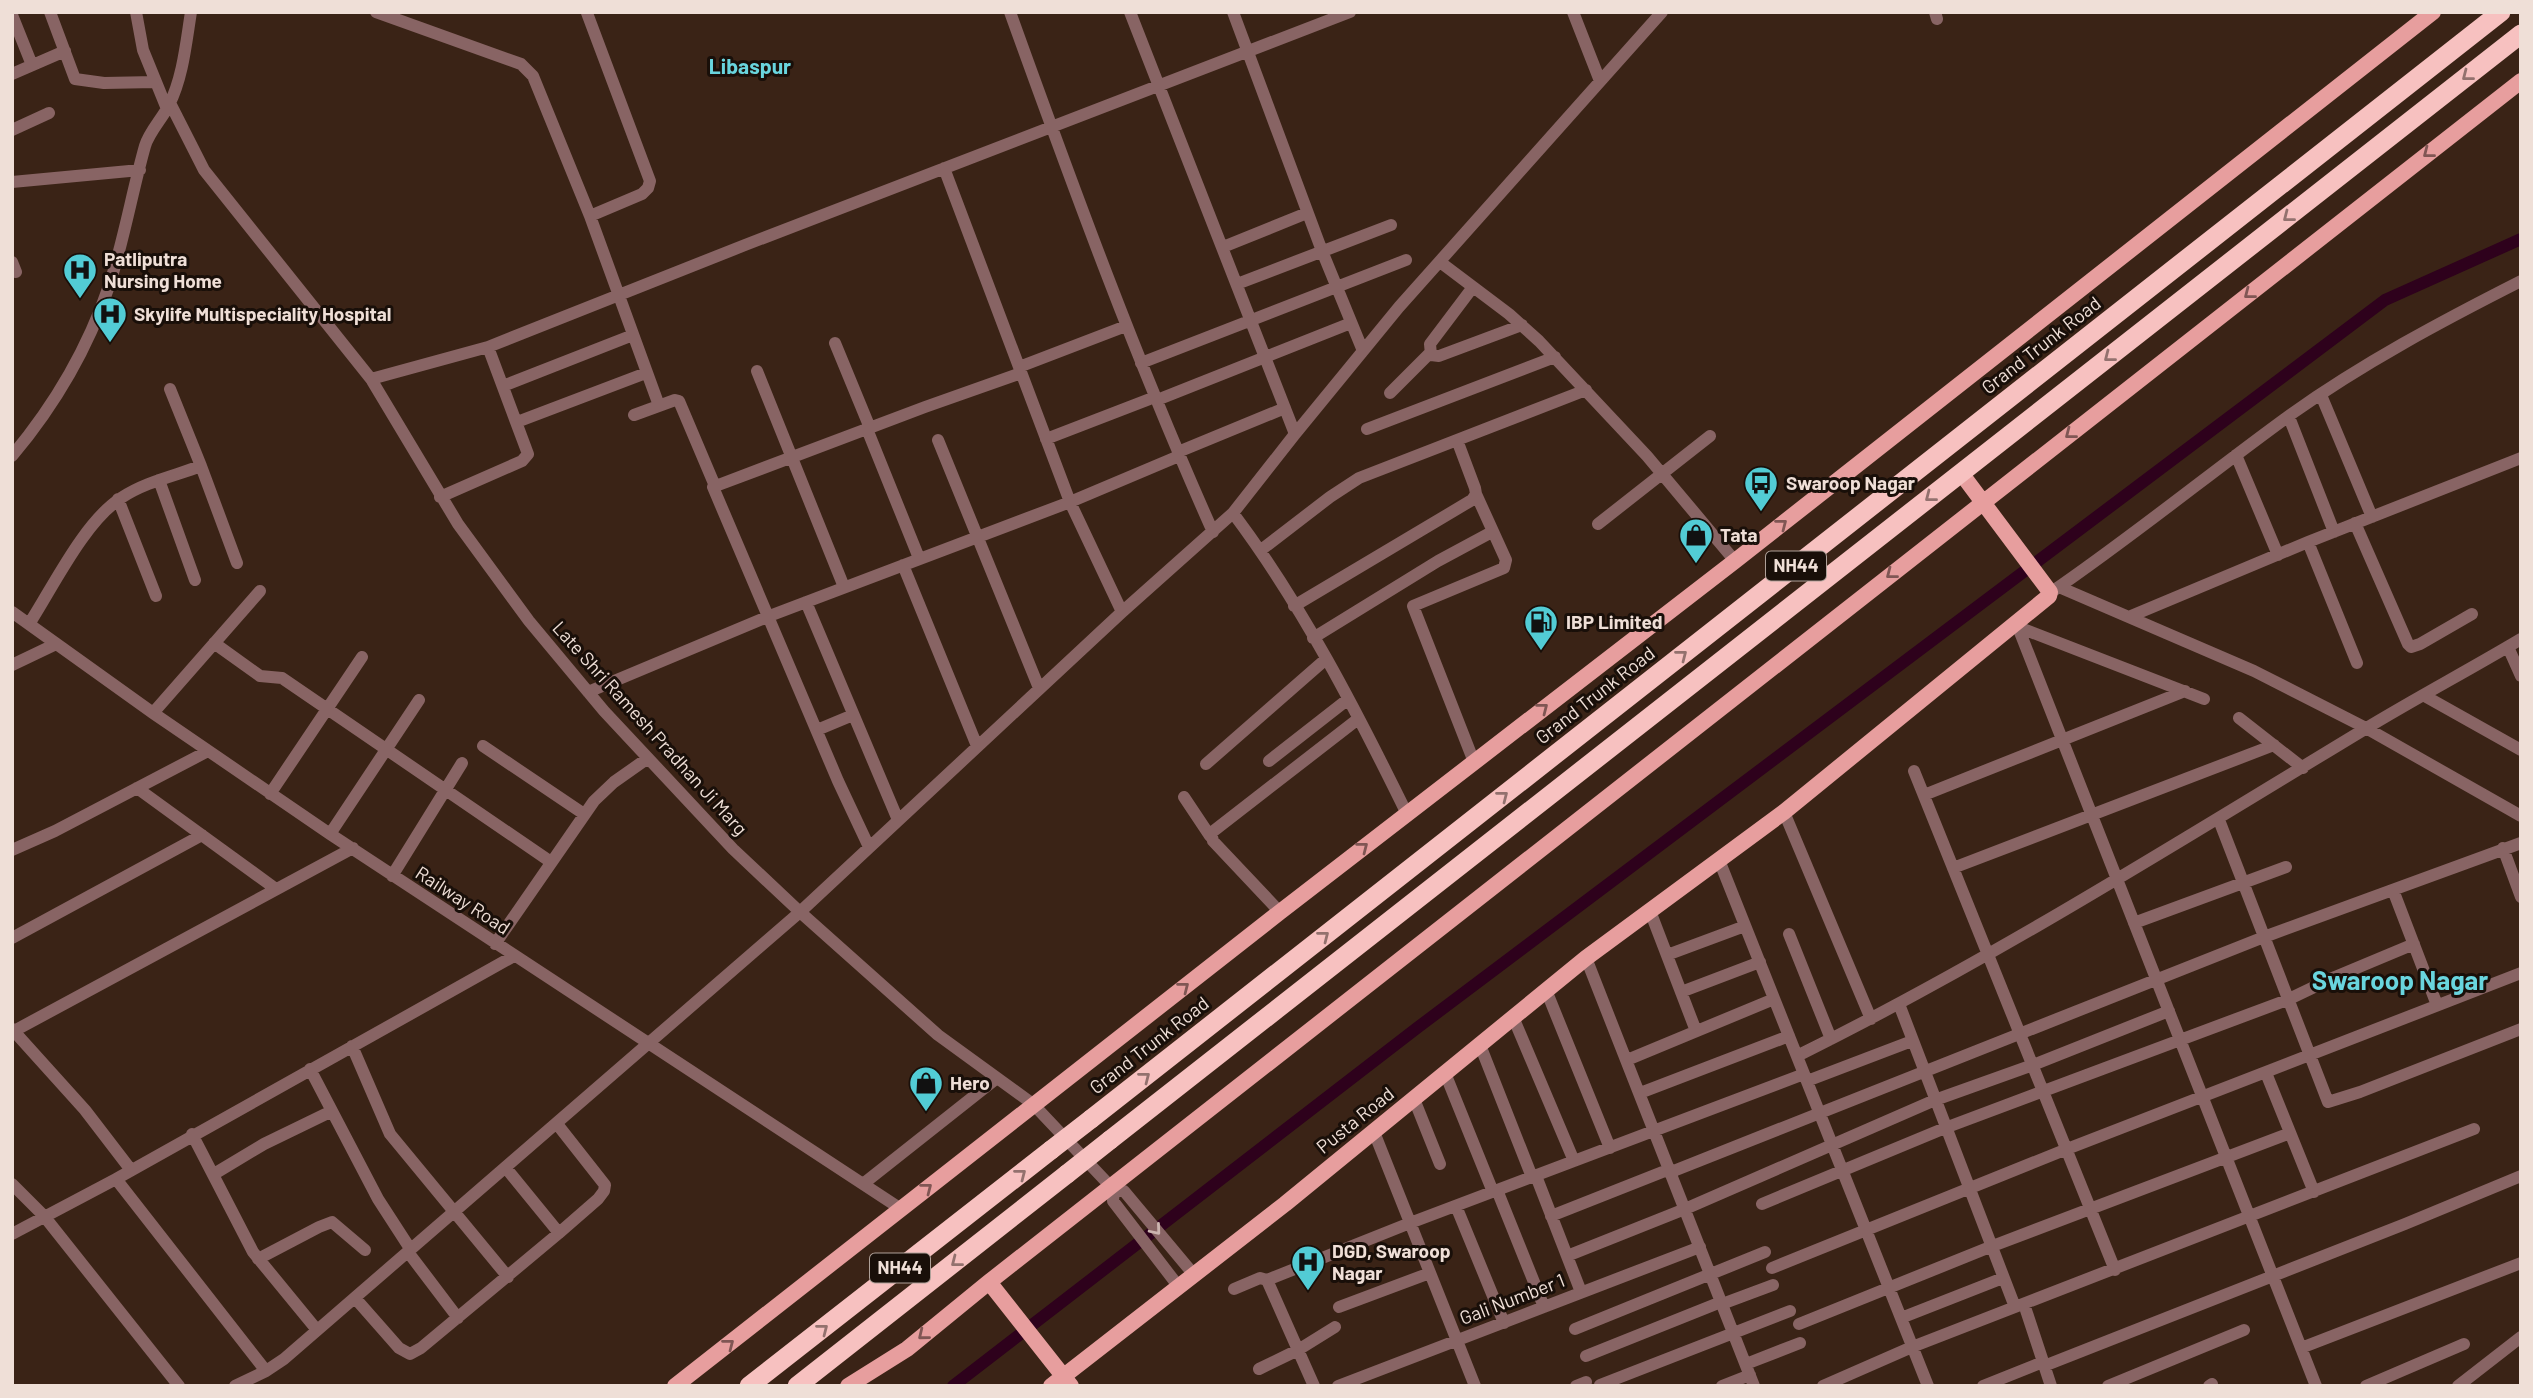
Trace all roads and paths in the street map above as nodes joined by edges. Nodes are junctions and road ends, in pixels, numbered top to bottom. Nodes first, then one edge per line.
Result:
1 (50, 12) edge
2 (136, 12) edge
3 (191, 12) edge
4 (376, 12) edge
5 (1010, 12) edge
6 (1130, 12) edge
7 (1233, 12) edge
8 (1313, 12) edge
9 (1350, 12) edge
10 (1573, 12) edge
11 (1662, 12) edge
12 (2433, 12) edge
13 (2501, 12) edge
14 (587, 13) edge
15 (12, 15) edge
16 (1318, 25) junction
17 (2521, 34) edge
18 (65, 51) junction
19 (1247, 51) junction
20 (32, 65) junction
21 (12, 74) edge
22 (1600, 81) junction
23 (2521, 81) edge
24 (155, 82) junction
25 (1158, 85) junction
26 (169, 106) junction
27 (49, 113) dead end
28 (1051, 126) junction
29 (12, 130) edge
30 (944, 168) junction
31 (140, 170) junction
32 (12, 182) edge
33 (1307, 213) junction
34 (590, 216) junction
35 (1391, 225) dead end
36 (1223, 247) junction
37 (1322, 251) junction
38 (1406, 260) dead end
39 (1440, 262) junction
40 (1237, 284) junction
41 (2519, 285) edge
42 (1337, 287) junction
43 (1473, 287) junction
44 (619, 295) junction
45 (1251, 320) junction
46 (1352, 323) junction
47 (1522, 325) junction
48 (1126, 326) junction
49 (633, 335) junction
50 (835, 343) dead end
51 (488, 347) junction
52 (1363, 351) junction
53 (1430, 353) junction
54 (1265, 357) junction
55 (1555, 357) junction
56 (1142, 363) junction
57 (1020, 370) junction
58 (757, 371) dead end
59 (646, 373) junction
60 (371, 379) junction
61 (503, 386) junction
62 (170, 389) dead end
63 (1586, 390) junction
64 (1390, 393) dead end
65 (2321, 395) junction
66 (1156, 399) junction
67 (657, 400) dead end
68 (1285, 408) junction
69 (634, 415) dead end
70 (2289, 417) junction
71 (517, 422) junction
72 (868, 428) junction
73 (1367, 429) dead end
74 (1295, 433) junction
75 (1710, 436) dead end
76 (1046, 439) junction
77 (938, 440) dead end
78 (1457, 440) junction
79 (1179, 454) junction
80 (2236, 455) junction
81 (12, 456) edge
82 (792, 457) junction
83 (2521, 458) edge
84 (201, 466) junction
85 (1961, 473) junction
86 (1662, 474) junction
87 (159, 480) junction
88 (715, 485) junction
89 (1476, 494) junction
90 (440, 497) junction
91 (118, 499) junction
92 (1070, 502) junction
93 (1983, 503) junction
94 (1233, 513) junction
95 (2372, 517) junction
96 (2356, 523) junction
97 (1598, 524) dead end
98 (1492, 530) junction
99 (1213, 532) junction
100 (2334, 532) junction
101 (976, 536) junction
102 (2308, 542) junction
103 (1261, 550) junction
104 (2278, 555) junction
105 (919, 558) junction
106 (1735, 561) junction
107 (237, 563) dead end
108 (903, 565) junction
109 (195, 580) dead end
110 (844, 587) junction
111 (2050, 587) junction
112 (260, 592) dead end
113 (156, 596) dead end
114 (806, 602) junction
115 (1294, 606) junction
116 (12, 612) edge
117 (1122, 612) junction
118 (2472, 614) dead end
119 (2130, 616) junction
120 (768, 617) junction
121 (29, 624) junction
122 (2017, 625) junction
123 (1313, 638) junction
124 (2521, 639) edge
125 (57, 643) junction
126 (214, 643) junction
127 (2508, 647) junction
128 (362, 657) dead end
129 (1326, 659) junction
130 (2357, 663) dead end
131 (12, 665) edge
132 (2521, 676) edge
133 (1039, 688) junction
134 (2185, 691) junction
135 (588, 692) junction
136 (2423, 695) junction
137 (419, 699) dead end
138 (2204, 699) dead end
139 (1347, 700) junction
140 (326, 710) junction
141 (153, 713) junction
142 (853, 715) junction
143 (2239, 718) dead end
144 (1358, 719) junction
145 (2366, 728) junction
146 (817, 730) junction
147 (2062, 740) junction
148 (2274, 745) junction
149 (483, 746) dead end
150 (977, 746) junction
151 (386, 750) junction
152 (2521, 750) edge
153 (208, 751) junction
154 (648, 758) junction
155 (1269, 761) dead end
156 (1474, 762) junction
157 (462, 763) dead end
158 (1206, 764) dead end
159 (2303, 768) junction
160 (1914, 771) dead end
161 (137, 788) junction
162 (445, 791) junction
163 (270, 793) junction
164 (1924, 795) junction
165 (1184, 797) dead end
166 (1784, 813) junction
167 (584, 814) junction
168 (1407, 814) junction
169 (2092, 815) junction
170 (2521, 816) edge
171 (898, 820) junction
172 (2220, 820) junction
173 (330, 834) junction
174 (202, 835) junction
175 (1210, 836) junction
176 (2521, 843) edge
177 (869, 847) junction
178 (353, 848) junction
179 (2503, 848) junction
180 (12, 850) edge
181 (1720, 860) junction
182 (551, 862) junction
183 (1953, 867) junction
184 (2286, 867) dead end
185 (392, 876) junction
186 (2117, 879) junction
187 (2244, 883) junction
188 (276, 890) junction
189 (2393, 890) junction
190 (2521, 897) edge
191 (1650, 911) junction
192 (800, 912) junction
193 (1280, 912) junction
194 (2134, 923) junction
195 (1745, 926) junction
196 (1789, 934) dead end
197 (2264, 937) junction
198 (12, 938) edge
199 (495, 944) junction
200 (2414, 944) junction
201 (1667, 955) junction
202 (1986, 955) junction
203 (514, 956) junction
204 (1586, 958) junction
205 (1760, 962) junction
206 (2521, 973) edge
207 (2156, 979) junction
208 (1546, 990) junction
209 (1681, 992) junction
210 (1774, 999) junction
211 (2287, 1000) junction
212 (1899, 1004) junction
213 (2437, 1005) junction
214 (2169, 1011) junction
215 (1513, 1017) junction
216 (1871, 1019) junction
217 (2521, 1029) edge
218 (13, 1030) edge
219 (1696, 1031) junction
220 (2021, 1035) junction
221 (1789, 1036) junction
222 (1831, 1039) junction
223 (1912, 1041) junction
224 (2180, 1041) junction
225 (649, 1044) junction
226 (1480, 1045) junction
227 (352, 1046) junction
228 (1797, 1056) junction
229 (2308, 1056) junction
230 (1627, 1060) junction
231 (2033, 1065) junction
232 (310, 1069) junction
233 (1923, 1070) junction
234 (1445, 1073) junction
235 (2266, 1073) junction
236 (998, 1078) junction
237 (1806, 1078) junction
238 (2044, 1092) junction
239 (1640, 1093) junction
240 (2203, 1097) junction
241 (1414, 1099) junction
242 (1935, 1100) junction
243 (1033, 1104) junction
244 (332, 1111) junction
245 (1819, 1111) junction
246 (557, 1124) junction
247 (1945, 1128) junction
248 (2474, 1129) dead end
249 (1655, 1131) junction
250 (1374, 1132) junction
251 (2290, 1133) junction
252 (192, 1134) junction
253 (1832, 1144) junction
254 (1610, 1147) junction
255 (2067, 1149) junction
256 (2226, 1158) junction
257 (1574, 1161) junction
258 (1440, 1164) dead end
259 (506, 1168) junction
260 (1842, 1169) junction
261 (131, 1170) junction
262 (1670, 1171) junction
263 (214, 1174) junction
264 (1534, 1176) junction
265 (2521, 1176) edge
266 (116, 1179) junction
267 (12, 1184) edge
268 (863, 1184) junction
269 (1113, 1188) junction
270 (1969, 1188) junction
271 (1495, 1191) junction
272 (2314, 1192) junction
273 (1762, 1204) dead end
274 (1456, 1206) junction
275 (901, 1209) junction
276 (1685, 1209) junction
277 (2091, 1209) junction
278 (456, 1211) junction
279 (44, 1216) junction
280 (1551, 1216) junction
281 (2249, 1216) junction
282 (1410, 1223) junction
283 (1866, 1230) junction
284 (559, 1233) junction
285 (12, 1234) edge
286 (1700, 1247) junction
287 (1990, 1247) junction
288 (365, 1250) dead end
289 (410, 1251) junction
290 (1765, 1252) dead end
291 (1567, 1256) junction
292 (258, 1259) junction
293 (2521, 1263) edge
294 (1772, 1268) dead end
295 (2115, 1270) junction
296 (1430, 1273) junction
297 (1710, 1274) junction
298 (1195, 1276) junction
299 (2272, 1276) junction
300 (508, 1277) junction
301 (2003, 1278) junction
302 (1267, 1280) junction
303 (989, 1282) junction
304 (1773, 1286) dead end
305 (1179, 1287) junction
306 (1234, 1289) dead end
307 (1889, 1289) junction
308 (1581, 1292) junction
309 (355, 1298) junction
310 (1722, 1303) junction
311 (2019, 1306) junction
312 (1339, 1307) dead end
313 (1544, 1307) junction
314 (1790, 1311) dead end
315 (458, 1318) junction
316 (1901, 1318) junction
317 (1504, 1323) junction
318 (1799, 1324) dead end
319 (1335, 1327) dead end
320 (1575, 1329) dead end
321 (2244, 1329) dead end
322 (317, 1330) junction
323 (1733, 1332) junction
324 (2521, 1337) edge
325 (1457, 1341) junction
326 (1800, 1343) dead end
327 (2464, 1344) dead end
328 (1912, 1347) junction
329 (2301, 1348) junction
330 (1298, 1350) junction
331 (1586, 1356) dead end
332 (2043, 1364) junction
333 (1259, 1369) dead end
334 (266, 1371) junction
335 (1750, 1375) edge
336 (1068, 1380) edge
337 (1470, 1384) edge
338 (1600, 1385) edge
339 (180, 1386) edge
340 (235, 1386) edge
341 (676, 1386) edge
342 (749, 1386) edge
343 (797, 1386) edge
344 (848, 1386) edge
345 (1051, 1386) edge
346 (1314, 1386) edge
347 (1339, 1386) edge
348 (1722, 1386) edge
349 (1823, 1386) edge
350 (1928, 1386) edge
351 (1983, 1386) edge
352 (2051, 1386) edge
353 (2108, 1386) edge
354 (2316, 1386) edge
355 (2366, 1386) edge
356 (2458, 1386) edge

1 - 18 street
2 - 24 street, Late Shri Ramesh Pradhan Ji Marg
3 - 26 street
4 - 34 street
5 - 28 street
6 - 25 street
7 - 19 street
8 - 16 street
9 - 16 street
10 - 22 street
11 - 22 street
106 -> 12 main road
342 -> 13 highway, Grand Trunk Road / NH44, bridge
14 - 34 street
15 - 20 street
16 - 19 street
17 -> 85 highway, NH44
18 - 20 street
18 - 24 street
19 - 25 street
19 - 33 street
20 - 21 street
22 - 39 street
23 -> 93 main road
24 - 26 street, Late Shri Ramesh Pradhan Ji Marg
25 - 28 street
25 - 36 street
26 - 31 street
26 - 60 street, Late Shri Ramesh Pradhan Ji Marg
27 - 29 street
28 - 30 street
28 - 48 street
30 - 44 street
30 - 57 street
31 - 32 street
31 - 81 street
33 - 36 street
33 - 37 street
34 - 44 street
35 - 37 street
36 - 40 street
37 - 40 street
37 - 42 street
38 - 42 street
39 - 43 street
39 - 52 street
40 - 45 street
41 - 65 street
42 - 45 street
42 - 46 street
43 - 47 street
43 - 53 street
44 - 49 street
44 - 51 street
45 - 54 street
45 - 56 street
46 - 52 street
46 - 54 street
47 - 53 street
47 - 55 street
48 - 56 street
48 - 57 street
49 - 59 street
49 - 61 street
50 - 72 street
51 - 60 street
51 - 61 street
52 - 74 street
53 - 64 street
54 - 66 street
54 - 68 street
55 - 63 street
55 - 73 street
56 - 66 street
57 - 72 street
57 - 76 street
58 - 82 street
59 - 67 street
59 - 71 street
60 - 90 street, Late Shri Ramesh Pradhan Ji Marg
61 - 71 street
62 - 84 street
63 - 78 street
63 - 86 street
65 - 70 street
65 - 95 street
66 - 76 street
66 - 79 street
68 - 74 street
68 - 79 street
69 - 88 street
70 - 80 street
70 - 100 street
71 - 90 street
72 - 82 street
72 - 105 street
74 - 94 street
75 - 86 street
76 - 92 street
77 - 101 street
78 - 89 street
78 - 103 street
79 - 92 street
79 - 99 street
80 - 104 street
80 - 111 street
82 - 88 street
82 - 110 street
83 - 95 street
84 - 87 street
84 - 107 street
85 - 93 main road
85 -> 343 highway, NH44, bridge
86 - 97 street
86 - 106 street
87 - 91 street
87 - 109 street
88 - 120 street
89 - 98 street
89 - 115 street
90 - 135 street, Late Shri Ramesh Pradhan Ji Marg
91 - 113 street
91 - 121 street
92 - 101 street
92 - 117 street
93 - 111 main road
93 -> 269 main road
94 - 99 street
94 - 103 street
95 - 96 street
96 - 100 street
96 - 118 street
98 - 123 street
98 - 156 street
99 - 117 street
100 - 102 street
101 - 105 street
101 - 133 street
102 - 104 street
102 - 130 street
103 - 115 street
104 - 119 street
105 - 108 street
156 -> 106 main road
108 - 110 street
108 - 150 street
110 - 114 street
111 - 119 street
111 - 122 main road, Pusta Road
112 - 126 street
114 - 120 street
114 - 142 street
115 - 123 street
116 - 121 street, Railway Road
117 - 133 street
119 - 145 street
120 - 135 street
120 - 146 street
121 - 125 street, Railway Road
122 - 134 street
122 - 147 street
122 - 166 main road, Pusta Road
123 - 129 street
124 - 127 street
125 - 131 street
125 - 141 street, Railway Road
126 - 140 street
126 - 141 street
127 - 132 street
127 - 136 street
128 - 140 street
129 - 139 street
129 - 158 street
133 - 150 street
134 - 138 street
134 - 147 street
135 - 154 street, Late Shri Ramesh Pradhan Ji Marg
136 - 145 street
136 - 152 street
137 - 151 street
139 - 144 street
139 - 155 street
140 - 151 street
140 - 163 street
141 - 153 street, Railway Road
142 - 146 street
142 - 171 street
143 - 148 street
144 - 168 street
144 - 175 street
145 - 159 street
145 - 170 street
146 - 177 street
147 - 164 street
147 - 169 street
148 - 159 street
148 - 169 street
149 - 167 street
150 - 171 street
151 - 162 street
151 - 173 street
153 - 161 street
153 - 163 street, Railway Road
154 - 167 street
154 - 192 street, Late Shri Ramesh Pradhan Ji Marg
156 - 168 main road
157 - 162 street
159 - 172 street
160 - 164 street
161 - 174 street
161 - 180 street
162 - 182 street
162 - 185 street
163 - 173 street, Railway Road
164 - 183 street
165 - 175 street
166 - 181 main road, Pusta Road
166 - 216 street
167 - 182 street
193 -> 168 main road
169 - 183 street
169 - 186 street
171 - 177 street
172 - 186 street
172 - 187 street
173 - 178 street, Railway Road
174 - 188 street
174 - 198 street
175 - 193 street
176 - 179 street
177 - 192 street
178 - 185 street, Railway Road
178 - 188 street
179 - 189 street
179 - 190 street
181 - 191 main road, Pusta Road
181 - 195 street
182 - 199 street
183 - 202 street
184 - 187 street
185 - 199 street, Railway Road
186 - 194 street
186 - 202 street
187 - 194 street
187 - 197 street
188 - 218 street
189 - 197 street
189 - 200 street
191 - 201 street
191 - 204 main road, Pusta Road
192 - 225 street
192 - 236 street, Late Shri Ramesh Pradhan Ji Marg
243 -> 193 main road
194 - 207 street
195 - 201 street
195 - 205 street
196 - 222 street
197 - 207 street
197 - 211 street
199 - 203 street, Railway Road
200 - 211 street
200 - 213 street
201 - 209 street
202 - 212 street
202 - 220 street
203 - 225 street, Railway Road
203 - 227 street
204 - 208 main road, Pusta Road
204 - 230 street
205 - 209 street
205 - 210 street
206 - 213 street
207 - 214 street
207 - 220 street
208 - 215 main road, Pusta Road
208 - 254 street
209 - 219 street
210 - 219 street
210 - 221 street
211 - 224 street
211 - 229 street
212 - 216 street
212 - 223 street
213 - 229 street
214 - 224 street
214 - 231 street
215 - 226 main road, Pusta Road
215 - 257 street
216 - 222 street
217 - 229 street
218 - 261 street
219 - 230 street
220 - 231 street
220 - 233 street
221 - 228 street
221 - 239 street
222 - 228 street
223 - 233 street
223 - 237 street
224 - 238 street
224 - 240 street
225 - 246 street
225 - 268 street, Railway Road
226 - 234 main road, Pusta Road
226 - 264 street
227 - 232 street
227 - 278 street
228 - 237 street
229 - 235 street
230 - 239 street
231 - 238 street
231 - 242 street
232 - 244 street
232 - 252 street
233 - 242 street
233 - 245 street
234 - 241 main road, Pusta Road
234 - 271 street
235 - 240 street
235 - 251 street
236 - 243 street, Late Shri Ramesh Pradhan Ji Marg
236 - 268 street
237 - 245 street
237 - 249 street
238 - 247 street
238 - 255 street
239 - 249 street
240 - 255 street
240 - 256 street
241 - 250 main road, Pusta Road
241 - 258 street
242 - 247 street
242 - 253 street
243 - 269 street, Late Shri Ramesh Pradhan Ji Marg
275 -> 243 main road
244 - 263 street
244 - 289 street
245 - 253 street
245 - 262 street
246 - 259 street
246 - 284 street
247 - 260 street
247 - 270 street
248 - 272 street
249 - 254 street
249 - 262 street
250 - 282 street
250 - 298 main road, Pusta Road
251 - 256 street
251 - 272 street
252 - 261 street
252 - 263 street
253 - 260 street
253 - 276 street
254 - 257 street
255 - 270 street
255 - 277 street
256 - 277 street
256 - 281 street
257 - 264 street
259 - 278 street
259 - 284 street
260 - 273 street
260 - 283 street
261 - 266 street
262 - 276 street
262 - 280 street
263 - 292 street
264 - 271 street
264 - 280 street
265 - 299 street
266 - 279 street
266 - 334 street
267 - 279 street
268 - 275 street, Railway Road
269 -> 298 street
269 - 303 main road
269 - 305 street
270 - 283 street
270 - 287 street
271 - 274 street
271 - 313 street
272 - 281 street
274 - 282 street
274 - 317 street
341 -> 275 main road
276 - 286 street
276 - 291 street
277 - 287 street
277 - 295 street
278 - 289 street
278 - 300 street
279 - 285 street
279 - 339 street
280 - 291 street
281 - 295 street
281 - 299 street
282 - 296 street
282 - 302 street
283 - 294 street
283 - 307 street
284 - 300 street
286 - 297 street
286 - 308 street, Gali Number 1
287 - 301 street
287 - 307 street
288 - 292 street
289 - 309 street
289 - 315 street
290 - 297 street
291 - 308 street
292 - 322 street
293 - 329 street
295 - 311 street
296 - 312 street
296 - 325 street
297 - 310 street
297 - 320 street
298 - 305 main road, Pusta Road
299 - 329 street
299 - 332 street
300 - 315 street
301 - 311 street
301 - 316 street
302 - 306 street
302 - 330 street
303 - 336 main road
303 -> 344 main road
304 - 310 street
305 - 336 main road, Pusta Road
307 - 316 street
307 - 318 street
308 - 313 street, Gali Number 1
309 - 315 street
309 - 322 street
310 - 323 street
310 - 331 street
311 - 328 street
311 - 332 street
313 - 317 street, Gali Number 1
314 - 323 street
316 - 328 street
317 - 325 street, Gali Number 1
319 - 330 street
321 - 353 street
322 - 334 street
323 - 335 street
323 - 338 street
324 - 356 street
325 - 337 street
325 - 347 street, Gali Number 1
326 - 335 street
327 - 355 street
328 - 349 street
328 - 350 street
329 - 354 street
330 - 333 street
330 - 346 street
332 - 351 street
332 - 352 street
334 - 340 street
335 - 348 street
336 - 345 main road, Pusta Road

